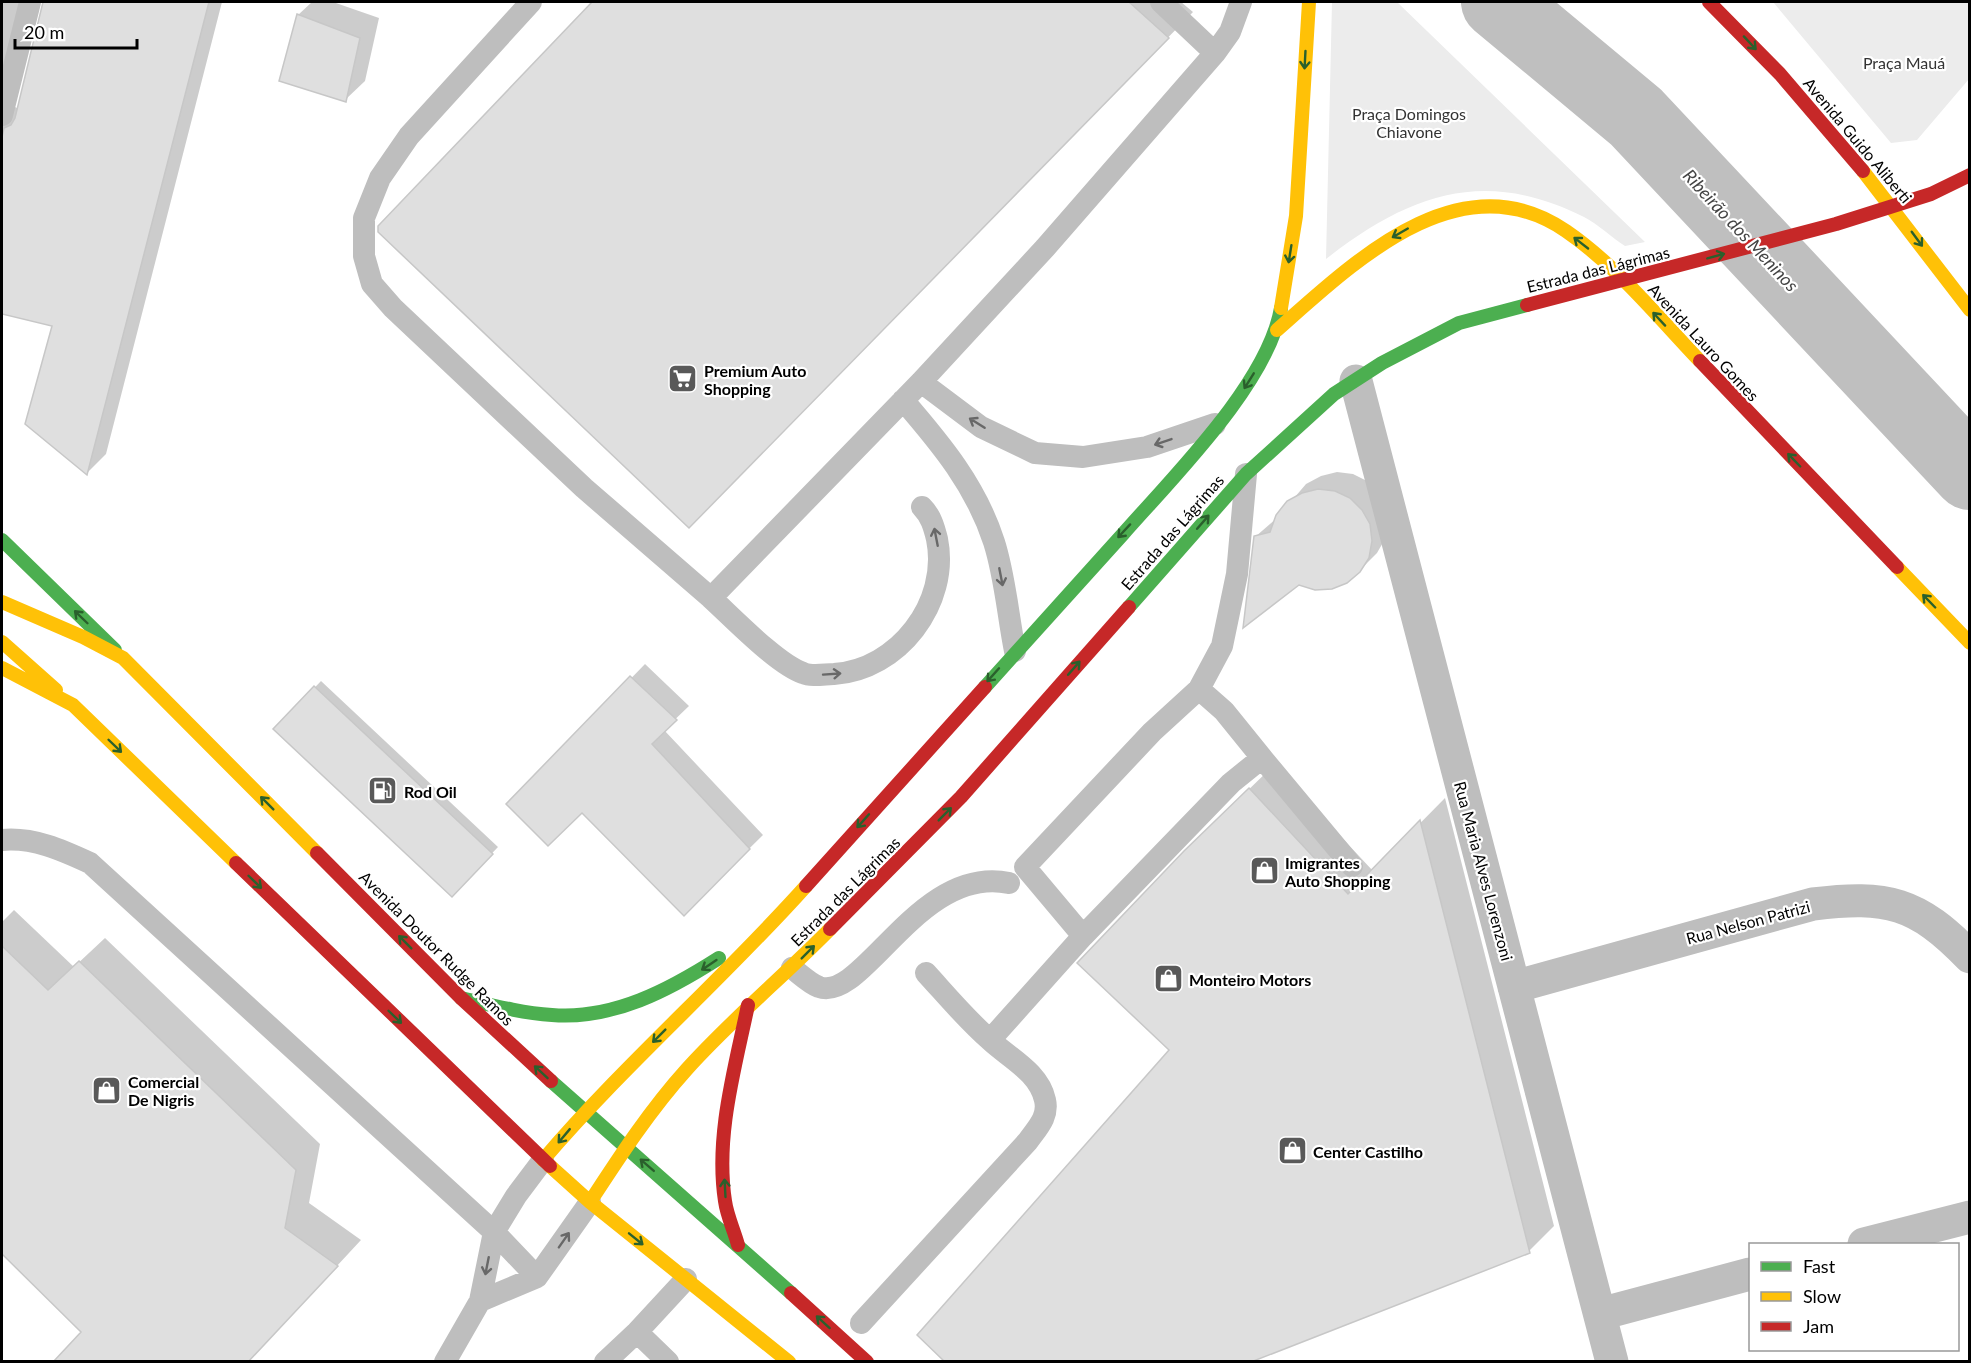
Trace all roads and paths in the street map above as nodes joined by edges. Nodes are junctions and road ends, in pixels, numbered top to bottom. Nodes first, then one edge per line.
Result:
1 (30, 2) edge
2 (531, 2) edge
3 (1161, 2) edge
4 (1241, 2) edge
5 (1309, 2) edge
6 (1709, 2) edge
7 (1215, 53) junction
8 (2, 115) edge
9 (1970, 175) edge
10 (1893, 206) junction
11 (1624, 282) junction
12 (1970, 310) edge
13 (1277, 330) junction
14 (1356, 381) junction
15 (921, 382) junction
16 (903, 400) junction
17 (1218, 423) junction
18 (1246, 474) junction
19 (922, 507) dead end
20 (2, 540) edge
21 (711, 598) junction
22 (2, 602) edge
23 (2, 642) edge
24 (1970, 643) edge
25 (1015, 651) junction
26 (123, 658) junction
27 (2, 668) edge
28 (1199, 689) junction
29 (73, 705) junction
30 (1262, 758) junction
31 (2, 840) edge
32 (1352, 866) dead end
33 (1009, 883) dead end
34 (775, 921) junction
35 (1083, 936) junction
36 (1970, 957) edge
37 (792, 968) junction
38 (926, 974) dead end
39 (1514, 987) junction
40 (461, 998) junction
41 (748, 1005) junction
42 (990, 1040) junction
43 (584, 1112) junction
44 (628, 1147) junction
45 (543, 1160) junction
46 (590, 1202) junction
47 (1970, 1217) edge
48 (494, 1232) junction
49 (1872, 1243) edge
50 (738, 1245) junction
51 (1749, 1274) edge
52 (537, 1277) junction
53 (686, 1279) junction
54 (480, 1301) junction
55 (1600, 1314) junction
56 (861, 1323) dead end
57 (637, 1332) junction
58 (445, 1362) edge
59 (605, 1362) edge
60 (668, 1362) edge
61 (789, 1362) edge
62 (867, 1362) edge
63 (1612, 1362) edge

1 - 8 lane
2 - 21 lane
3 - 7 lane
4 - 7 lane
5 -> 13 main road, Estrada das Lágrimas
6 -> 10 main road, Avenida Guido Aliberti
7 - 15 lane
9 - 10 main road, Estrada das Lágrimas
11 -> 10 main road, Estrada das Lágrimas
10 -> 12 main road, Avenida Guido Aliberti
11 -> 13 main road, Avenida Lauro Gomes
11 - 14 main road, Estrada das Lágrimas
24 -> 11 main road, Avenida Lauro Gomes
13 -> 17 main road, Estrada das Lágrimas
14 - 18 main road, Estrada das Lágrimas
14 - 39 street, Rua Maria Alves Lorenzoni
15 - 16 lane
17 -> 15 lane
16 - 21 lane
16 -> 25 lane
17 -> 25 main road, Estrada das Lágrimas
18 - 28 lane
37 -> 18 main road, Estrada das Lágrimas
21 -> 19 lane
26 -> 20 main road, Avenida Doutor Rudge Ramos
22 - 26 main road
23 - 29 main road
25 -> 34 main road, Estrada das Lágrimas
40 -> 26 main road, Avenida Doutor Rudge Ramos
27 - 29 main road
28 - 30 lane
28 - 35 lane
29 -> 45 main road
30 - 32 lane
30 - 35 lane
31 - 48 lane
33 - 37 lane
34 -> 40 main road
34 -> 43 main road, Estrada das Lágrimas
35 - 42 lane
36 - 39 street, Rua Nelson Patrizi
37 - 41 main road, Estrada das Lágrimas
38 - 42 lane
39 - 55 street, Rua Maria Alves Lorenzoni
43 -> 40 main road, Avenida Doutor Rudge Ramos
41 - 44 main road, Estrada das Lágrimas
50 -> 41 main road
42 - 56 lane
43 - 44 main road, Avenida Doutor Rudge Ramos
43 -> 45 main road, Estrada das Lágrimas
44 - 46 main road, Estrada das Lágrimas
50 -> 44 main road, Avenida Doutor Rudge Ramos
45 - 46 main road
45 - 48 lane
52 -> 46 lane
46 -> 53 main road
47 - 49 street
48 - 52 lane
48 -> 54 lane
62 -> 50 main road, Avenida Doutor Rudge Ramos
51 - 55 street
52 - 54 lane
53 - 57 lane
53 - 61 main road
54 - 58 lane
55 - 63 street, Rua Maria Alves Lorenzoni
57 - 59 lane
57 - 60 lane

